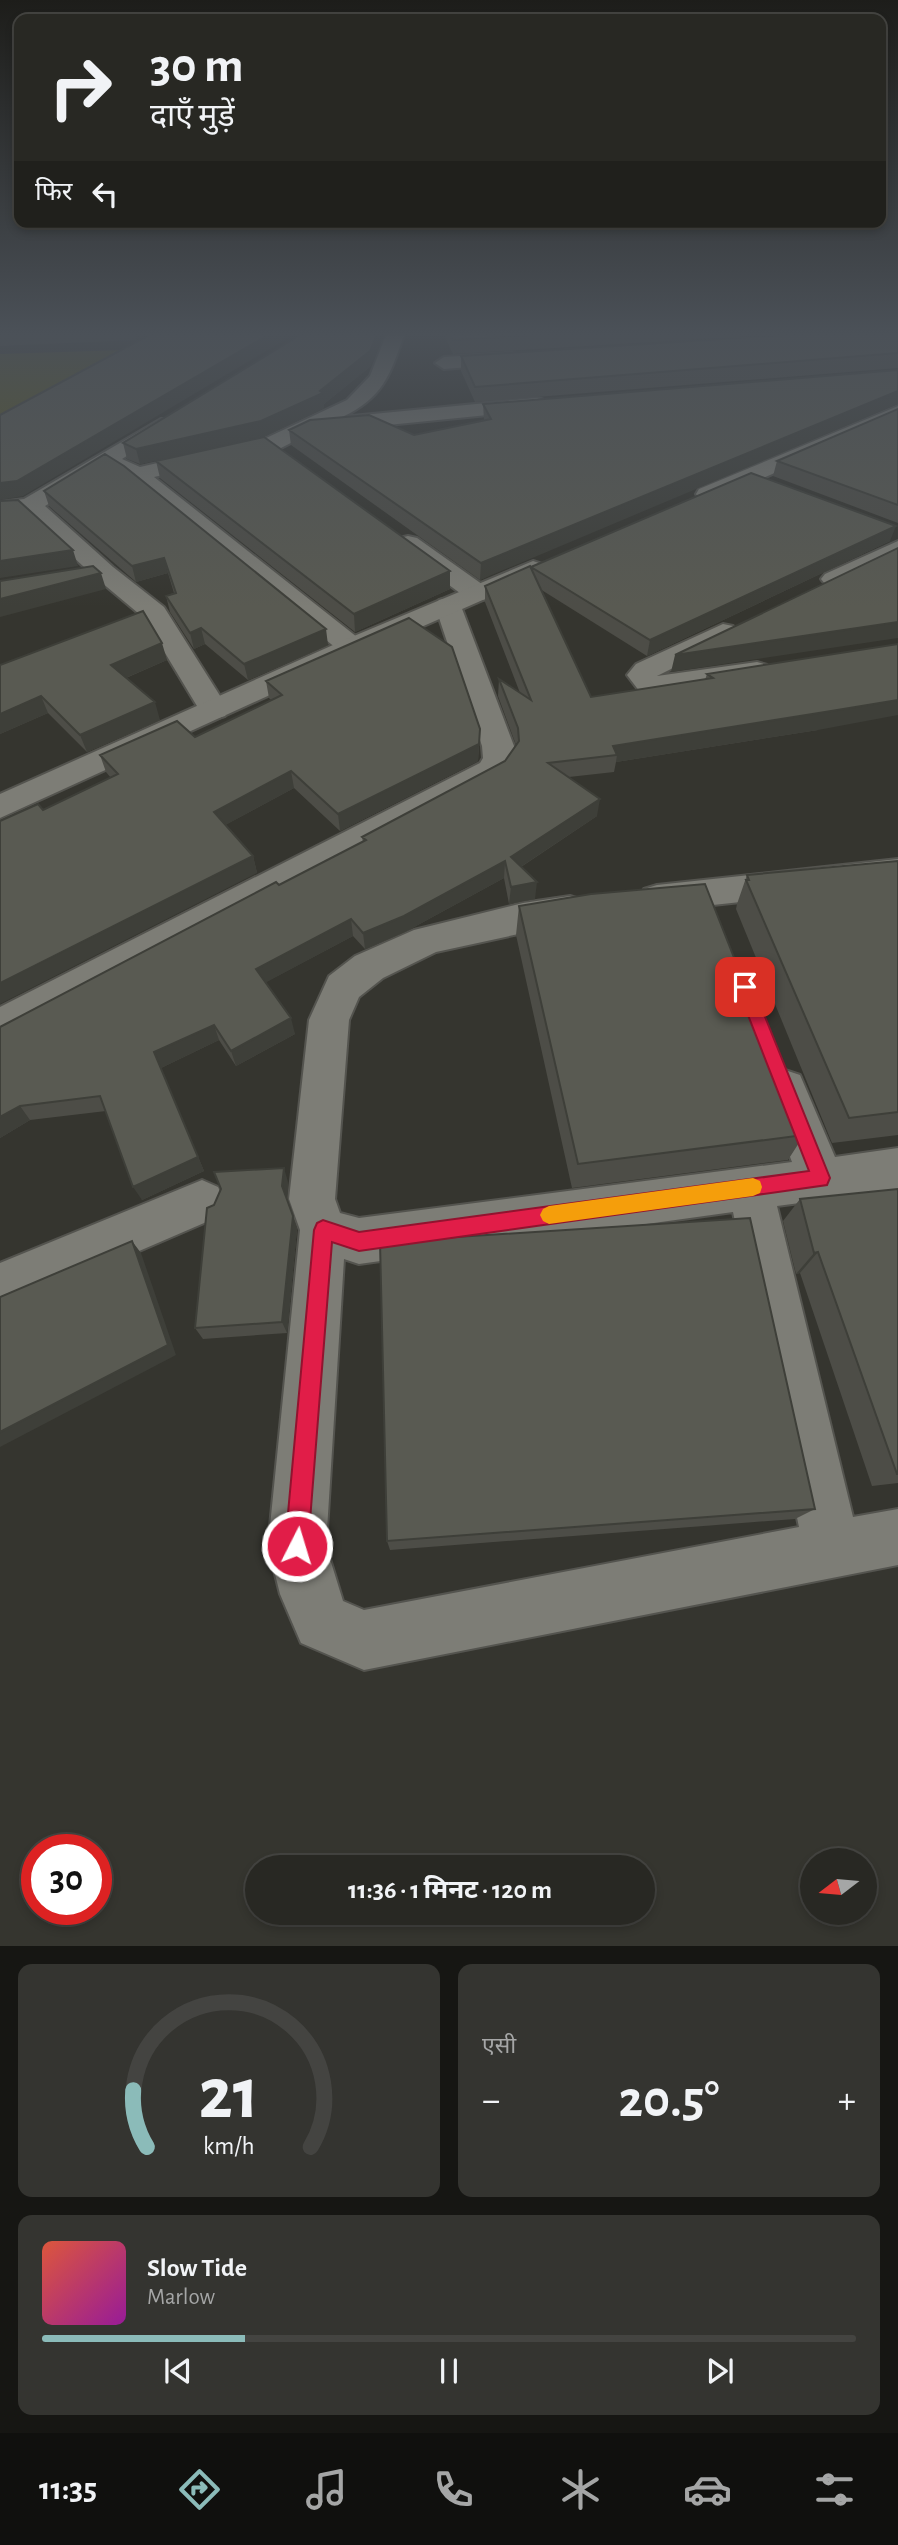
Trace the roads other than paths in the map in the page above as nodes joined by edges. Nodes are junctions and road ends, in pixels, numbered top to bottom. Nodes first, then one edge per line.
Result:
1 (162, 426) edge
2 (318, 426) edge
3 (866, 426) edge
4 (306, 427) joint
5 (271, 443) junction
6 (293, 459) edge
7 (107, 460) junction
8 (137, 474) junction
9 (748, 477) junction
10 (773, 486) edge
11 (687, 503) edge
12 (30, 505) junction
13 (0, 509) edge
14 (390, 530) edge
15 (894, 537) edge
16 (551, 561) edge
17 (104, 572) junction
18 (78, 577) edge
19 (814, 588) edge
20 (462, 599) junction
21 (742, 623) edge
22 (352, 647) junction
23 (777, 668) edge
24 (214, 710) junction
25 (0, 807) edge
26 (898, 872) edge
27 (708, 891) junction
28 (722, 928) edge
29 (0, 1026) edge
30 (772, 1053) edge
31 (898, 1169) edge
32 (821, 1178) junction
33 (750, 1187) junction
34 (202, 1202) dead end
35 (323, 1230) junction
36 (0, 1287) edge
37 (898, 1536) edge
38 (832, 1550) junction

1 - 7 street
2 - 4 street
3 - 9 street
4 - 5 street
5 - 6 street
5 - 8 street
7 - 8 street
7 - 12 street
8 - 22 street
9 - 10 street
9 - 11 street
12 - 13 street
12 - 17 street
14 - 20 street
15 - 19 street
16 - 20 street
17 - 18 street
17 - 24 street
20 - 22 street
20 - 29 street
21 - 23 street
22 - 24 street
24 - 25 street
26 - 27 street
27 - 28 street
27 - 35 street
30 - 32 street
31 - 32 street
32 - 33 street
33 - 35 street
33 - 38 street
34 - 36 street
35 - 38 street
37 - 38 street

